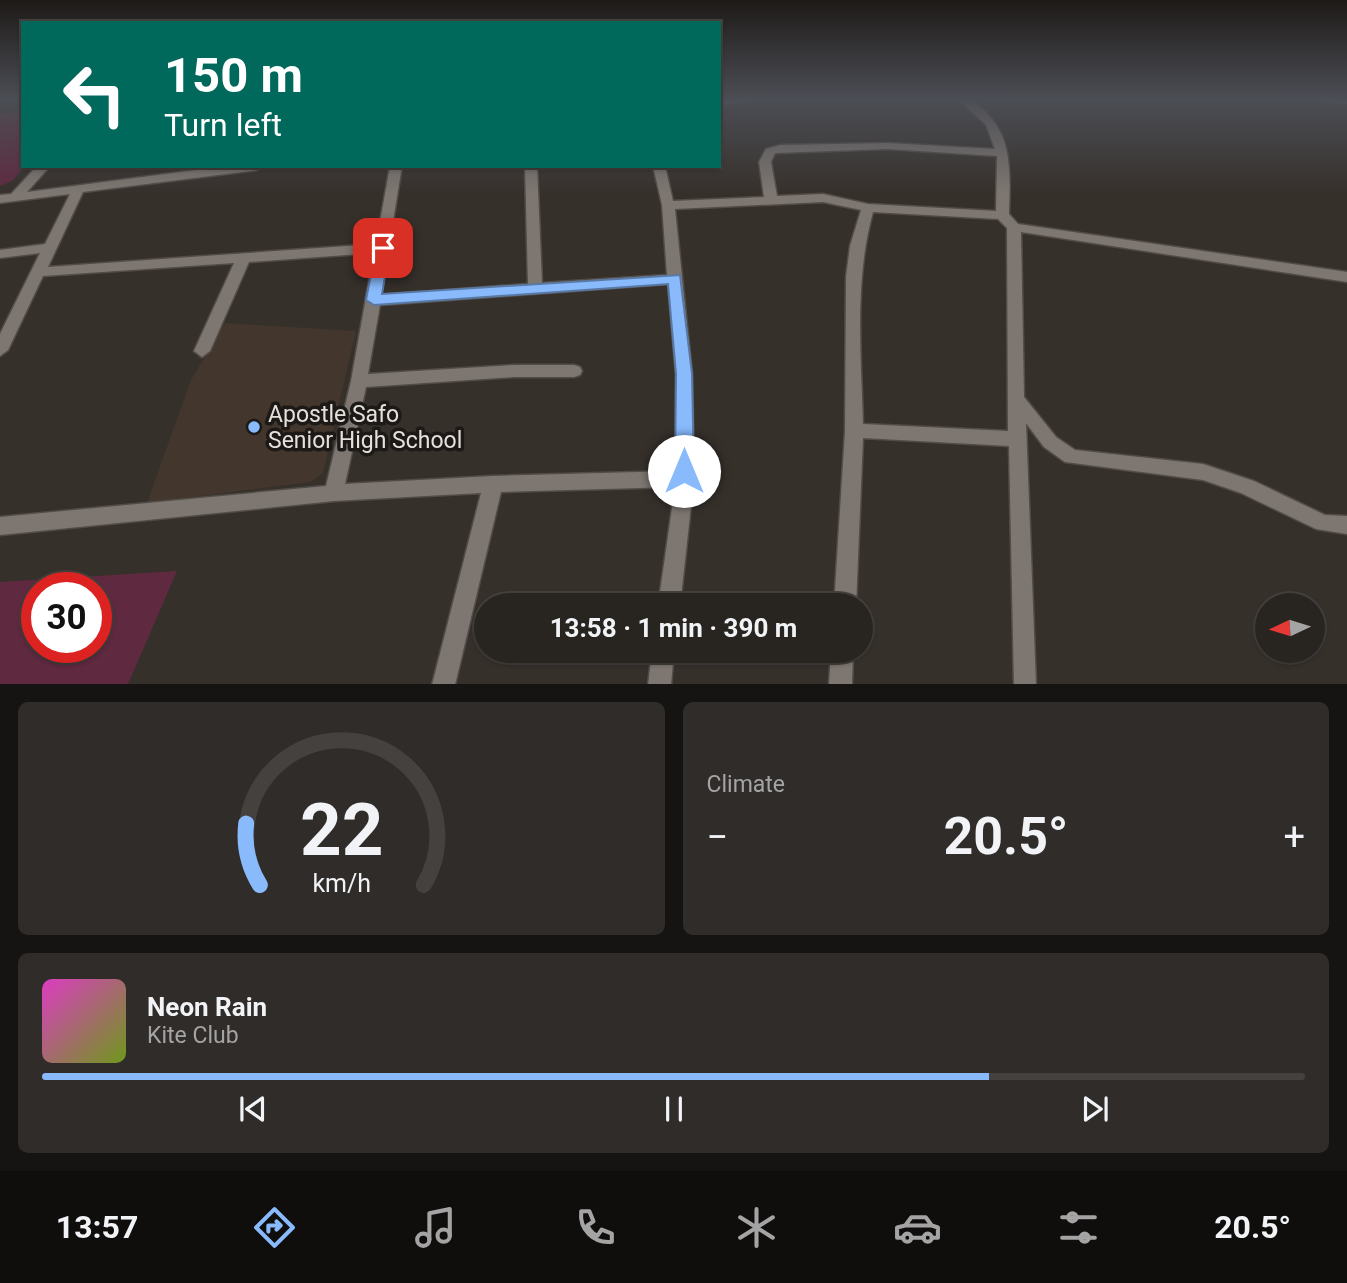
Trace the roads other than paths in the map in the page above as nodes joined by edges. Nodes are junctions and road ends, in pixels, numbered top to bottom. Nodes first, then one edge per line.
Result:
1 (992, 130) edge
2 (1001, 153) junction
3 (42, 168) edge
4 (241, 168) edge
5 (396, 168) edge
6 (531, 168) edge
7 (659, 168) edge
8 (79, 188) junction
9 (16, 196) junction
10 (771, 198) junction
11 (0, 199) edge
12 (668, 205) junction
13 (869, 208) junction
14 (1008, 221) junction
15 (48, 248) junction
16 (383, 248) junction
17 (0, 254) edge
18 (243, 259) junction
19 (37, 272) junction
20 (1347, 276) edge
21 (674, 279) junction
22 (535, 287) junction
23 (374, 300) junction
24 (0, 350) edge
25 (202, 351) dead end
26 (574, 371) dead end
27 (359, 381) junction
28 (1016, 398) junction
29 (854, 431) junction
30 (1018, 439) junction
31 (685, 479) junction
32 (493, 484) junction
33 (334, 493) junction
34 (0, 526) edge
35 (1347, 526) edge
36 (671, 593) edge
37 (846, 593) edge
38 (662, 663) edge
39 (841, 663) edge
40 (443, 684) edge
41 (659, 684) edge
42 (840, 684) edge
43 (1025, 684) edge

1 - 2 street
2 - 10 street
2 - 14 street
3 - 9 street
4 - 8 street
5 - 16 street
6 - 22 street
7 - 12 street
8 - 9 street
8 - 15 street
9 - 11 street
10 - 12 street
10 - 13 street
12 - 21 street
13 - 14 street
13 - 29 street
14 - 20 street
14 - 28 street
15 - 17 street
15 - 19 street
16 - 18 street
16 - 23 street
18 - 19 street
18 - 25 street
19 - 24 street
21 - 22 street
21 - 31 street
22 - 23 street
23 - 27 street
26 - 27 street
27 - 33 street
28 - 30 street
28 - 35 street
29 - 30 street
29 - 37 street
30 - 43 street
31 - 32 street
31 - 36 street
32 - 33 street
32 - 40 street
33 - 34 street
38 - 41 street
39 - 42 street

